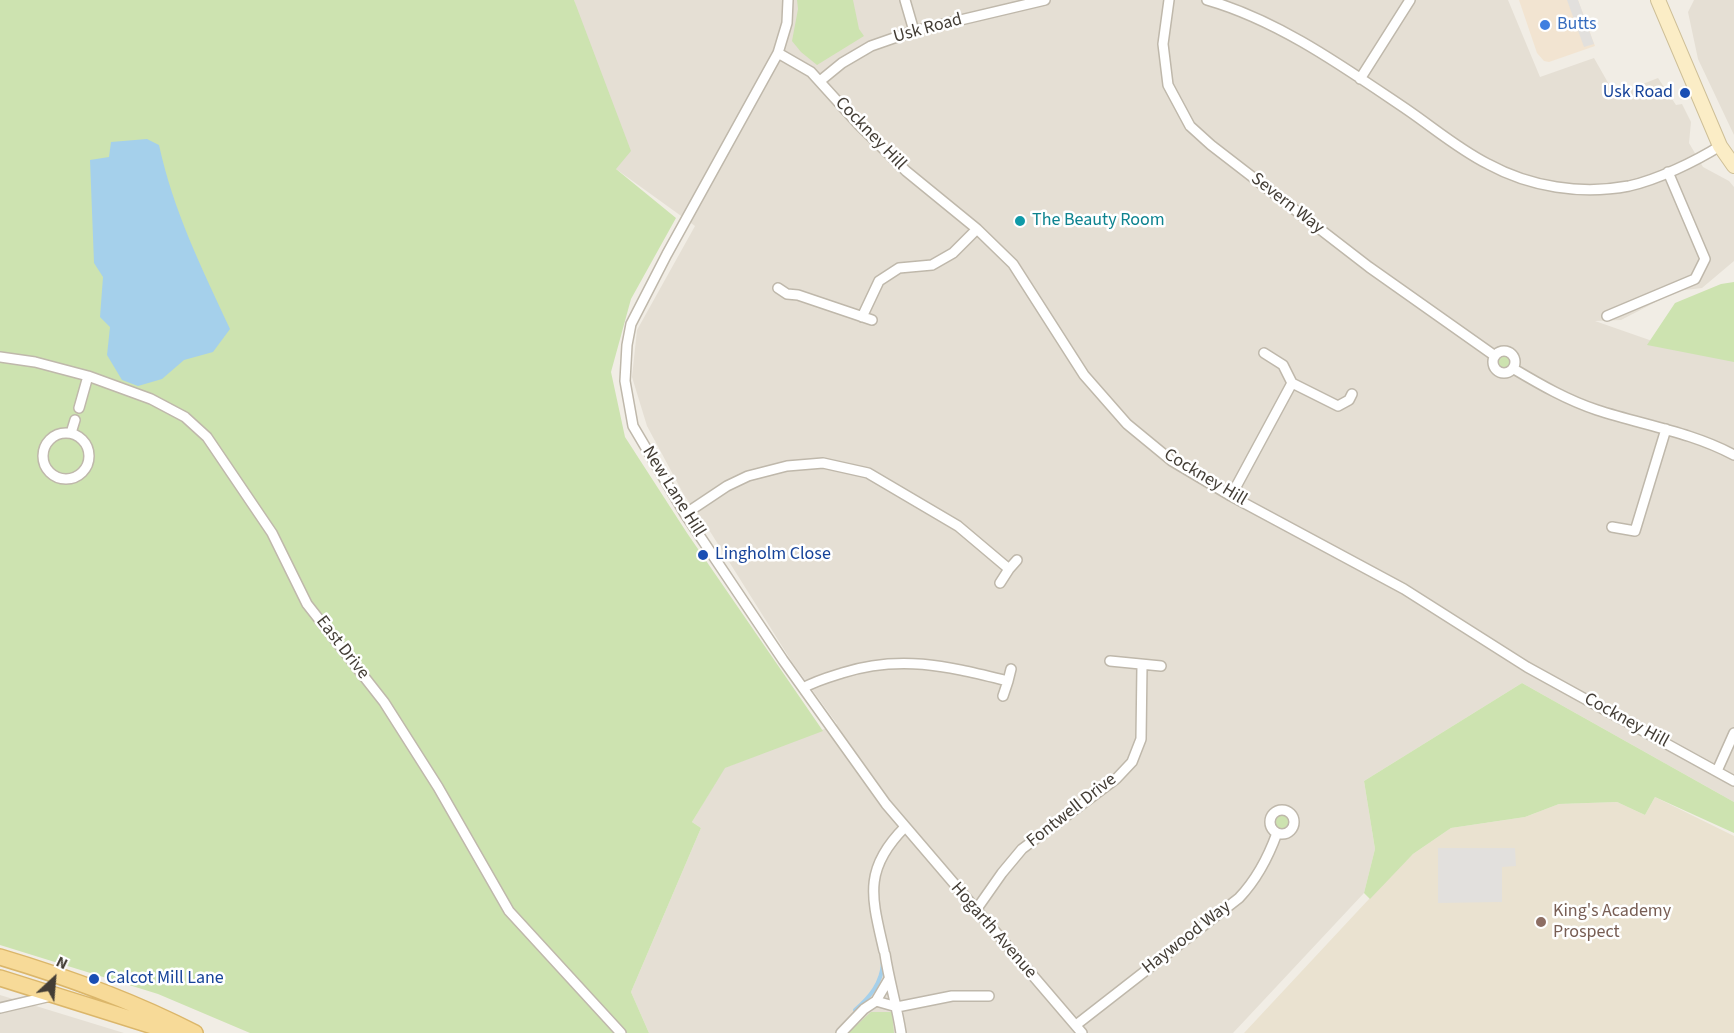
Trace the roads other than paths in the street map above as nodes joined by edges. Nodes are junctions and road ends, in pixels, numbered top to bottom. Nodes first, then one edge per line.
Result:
1 (788, 0) edge
2 (905, 0) edge
3 (1045, 0) edge
4 (1169, 0) edge
5 (1207, 0) edge
6 (1410, 0) edge
7 (1658, 0) edge
8 (915, 31) junction
9 (778, 53) junction
10 (1360, 79) junction
11 (820, 81) junction
12 (1720, 146) junction
13 (1734, 166) edge
14 (1668, 172) junction
15 (977, 229) junction
16 (778, 288) dead end
17 (1607, 316) dead end
18 (1264, 353) dead end
19 (1495, 356) junction
20 (0, 357) edge
21 (1514, 369) junction
22 (88, 376) junction
23 (1292, 383) junction
24 (1352, 394) dead end
25 (79, 408) dead end
26 (75, 420) dead end
27 (1666, 429) junction
28 (71, 433) junction
29 (1734, 455) edge
30 (1231, 496) junction
31 (685, 513) junction
32 (1612, 526) dead end
33 (1017, 560) dead end
34 (1009, 570) junction
35 (1000, 582) dead end
36 (1110, 661) dead end
37 (1142, 666) junction
38 (1161, 666) dead end
39 (1011, 669) dead end
40 (1008, 681) junction
41 (803, 688) junction
42 (1003, 696) dead end
43 (1734, 733) edge
44 (1717, 771) junction
45 (1734, 781) edge
46 (905, 827) junction
47 (1277, 833) dead end
48 (976, 910) junction
49 (4, 959) edge
50 (0, 977) edge
51 (889, 979) junction
52 (56, 995) junction
53 (989, 996) dead end
54 (876, 1001) junction
55 (897, 1007) junction
56 (0, 1008) edge
57 (1079, 1029) edge
58 (175, 1033) edge
59 (195, 1033) edge
60 (621, 1033) edge
61 (841, 1033) edge
62 (901, 1033) edge

1 - 9 street, New Lane Hill
2 - 8 street
3 - 8 street, Usk Road
4 - 19 street, Severn Way
5 - 10 street
6 - 10 street
7 - 12 street
8 - 11 street, Usk Road
9 - 11 street, Cockney Hill
9 - 31 street, New Lane Hill
10 - 14 street
11 - 15 street, Cockney Hill
12 - 13 street
12 - 14 street
14 - 17 street
15 - 16 street
15 - 30 street, Cockney Hill
18 - 23 street
19 - 21 street, Severn Way
19 - 21 street, Severn Way
20 - 22 street, East Drive
21 - 27 street, Severn Way
22 - 25 street
22 - 60 street, East Drive
23 - 24 street
23 - 30 street
26 - 28 street
27 - 29 street, Severn Way
27 - 32 street
28 - 28 street
30 - 44 street, Cockney Hill
31 - 34 street
31 - 41 street, New Lane Hill
33 - 34 street
34 - 35 street
36 - 37 street
37 - 38 street
37 - 48 street, Fontwell Drive
39 - 40 street
40 - 41 street
40 - 42 street
41 - 46 street, New Lane Hill
43 - 44 street
44 - 45 street, Cockney Hill
46 - 48 street, Hogarth Avenue
46 - 51 street
47 - 57 street, Haywood Way
48 - 57 street, Hogarth Avenue
49 - 50 street
49 - 59 main road
50 - 52 main road
51 - 54 street
51 - 55 street
52 - 56 street
52 - 58 main road
53 - 55 street
54 - 55 street
54 - 61 street
55 - 62 street

